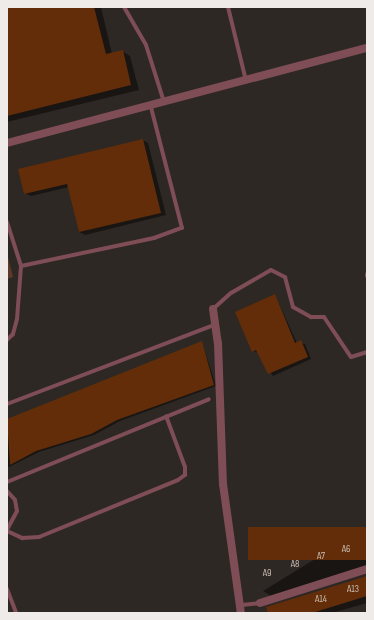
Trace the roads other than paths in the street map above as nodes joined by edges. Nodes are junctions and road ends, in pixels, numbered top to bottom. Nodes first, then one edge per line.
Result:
1 (124, 7) edge
2 (228, 7) edge
3 (367, 48) edge
4 (246, 81) junction
5 (165, 103) junction
6 (151, 107) junction
7 (7, 143) edge
8 (7, 222) edge
9 (22, 266) junction
10 (213, 309) joint
11 (216, 324) junction
12 (7, 340) edge
13 (367, 352) edge
14 (209, 399) dead end
15 (7, 404) edge
16 (166, 416) junction
17 (7, 482) edge
18 (7, 491) edge
19 (7, 530) edge
20 (367, 569) edge
21 (7, 589) edge
22 (260, 603) joint
23 (241, 610) edge
24 (16, 613) edge

1 - 5 lane
2 - 4 lane
3 - 4 street
4 - 5 street
5 - 6 street
6 - 7 street
6 - 9 lane
8 - 9 lane
9 - 12 lane
10 - 11 street
10 - 13 lane
11 - 15 lane
11 - 23 street
14 - 16 lane
16 - 17 lane
16 - 19 lane
18 - 19 lane
20 - 22 street
21 - 24 lane
22 - 23 lane

